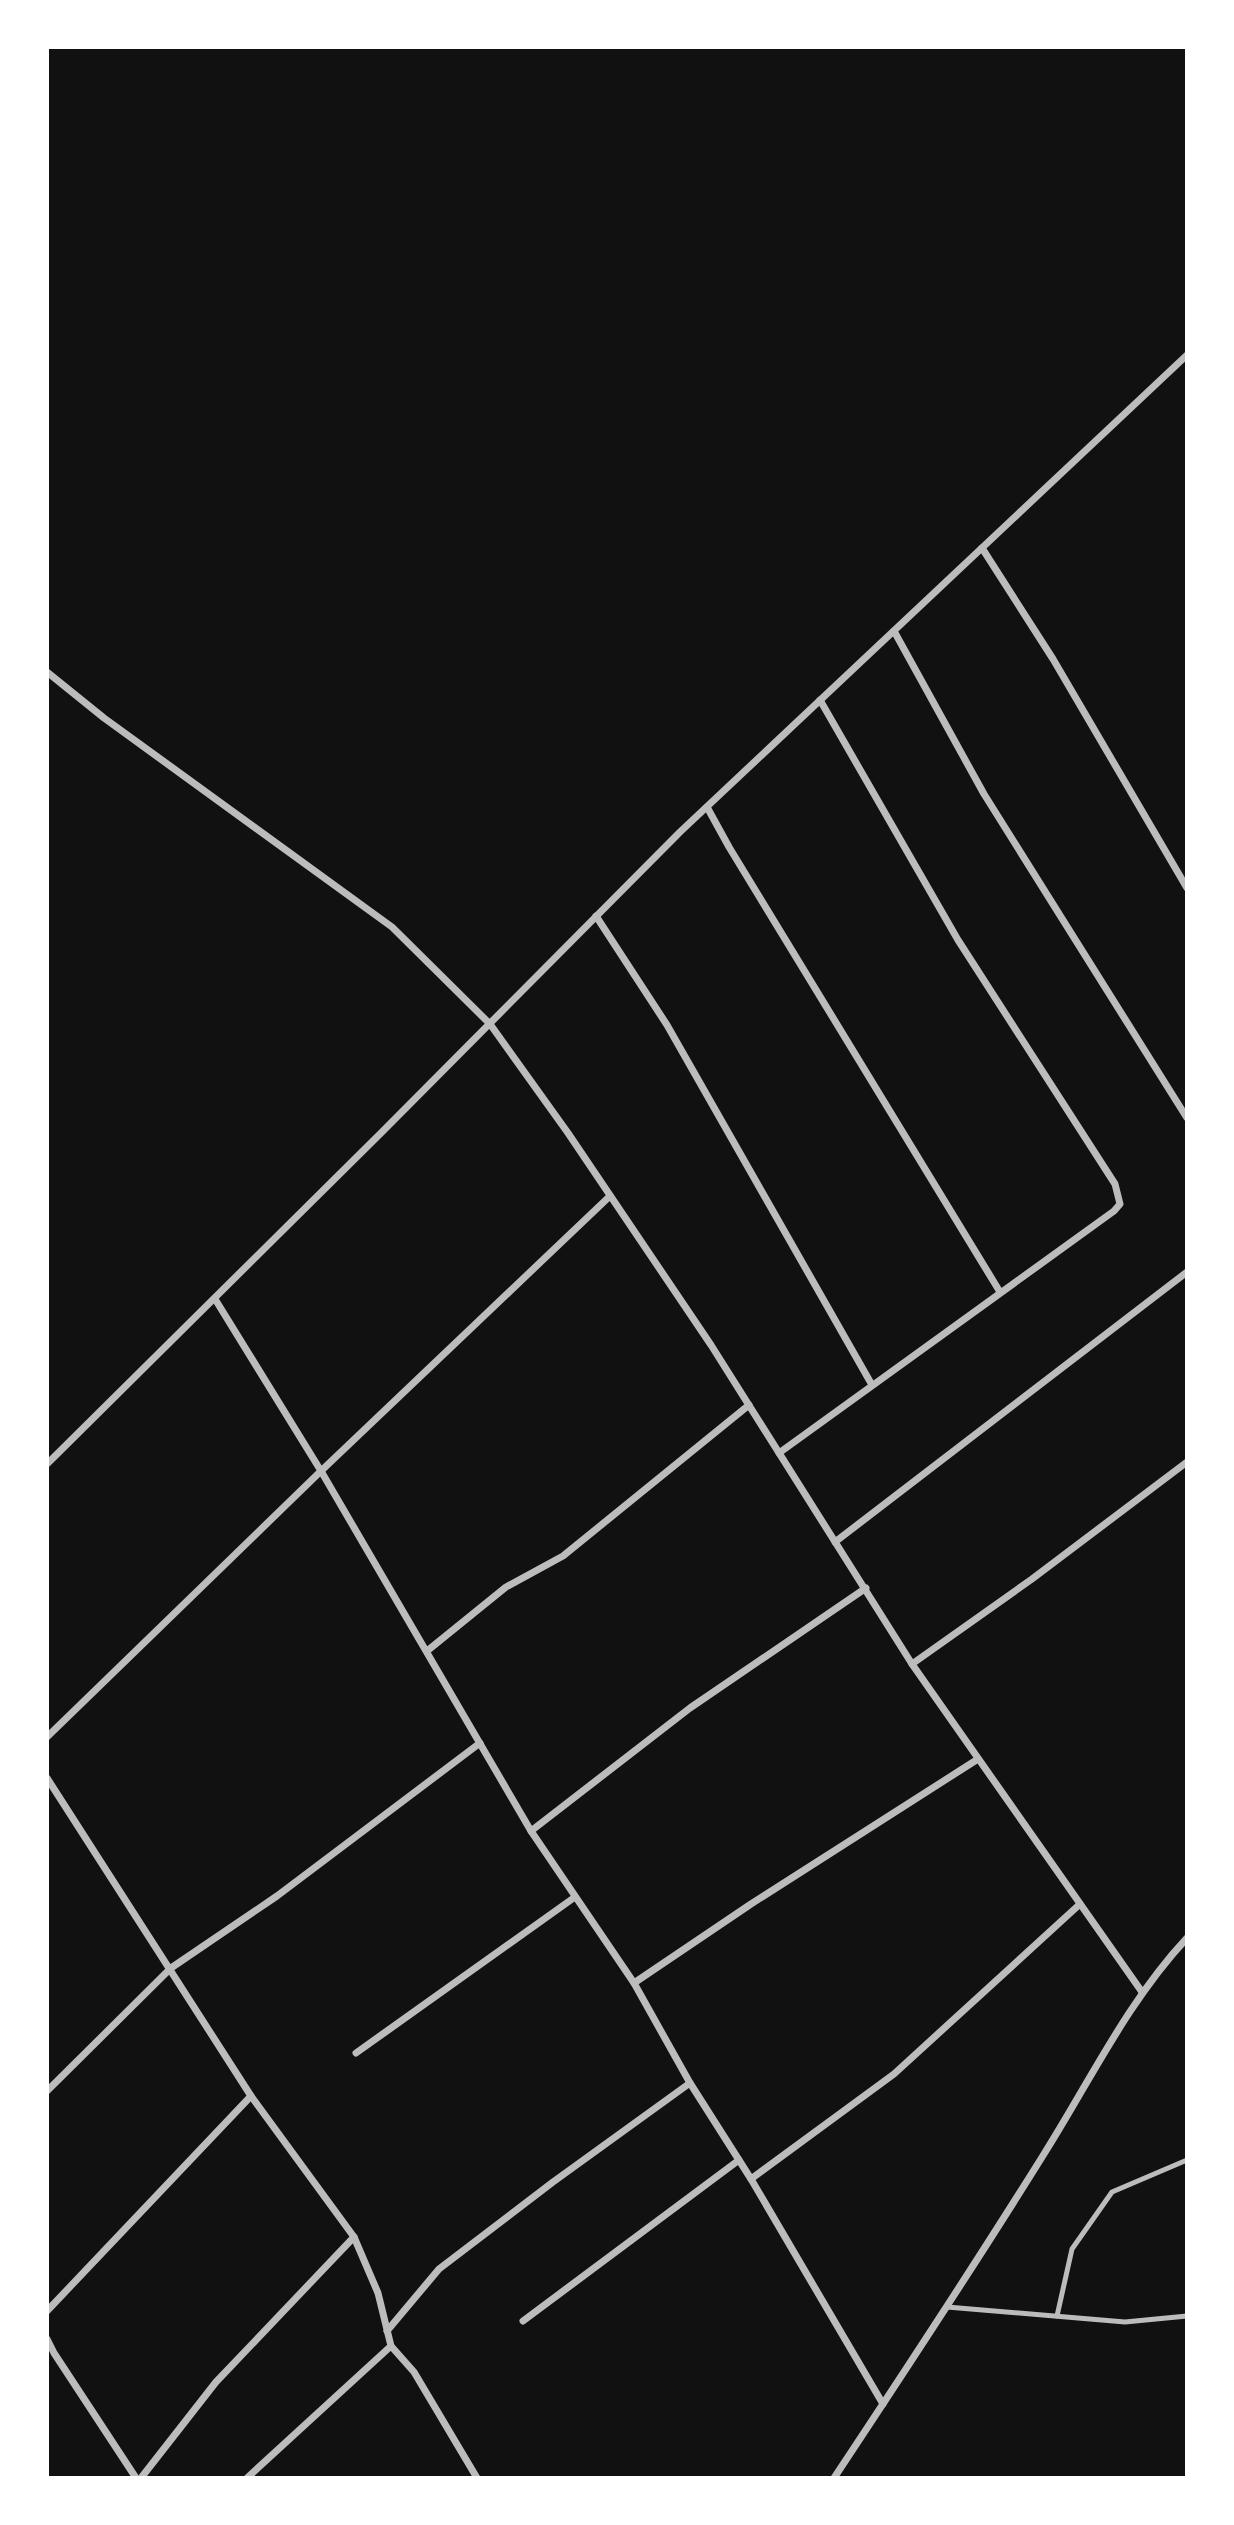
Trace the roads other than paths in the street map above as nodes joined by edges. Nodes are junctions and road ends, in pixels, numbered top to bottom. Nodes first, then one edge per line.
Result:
1 (1187, 355) edge
2 (982, 548) junction
3 (894, 631) junction
4 (47, 673) edge
5 (820, 700) junction
6 (706, 807) junction
7 (1187, 888) edge
8 (596, 916) junction
9 (490, 1024) junction
10 (1187, 1118) edge
11 (610, 1196) junction
12 (1187, 1272) edge
13 (1000, 1292) junction
14 (215, 1298) junction
15 (872, 1385) junction
16 (749, 1405) junction
17 (779, 1453) junction
18 (1187, 1462) edge
19 (47, 1464) edge
20 (321, 1471) junction
21 (835, 1542) junction
22 (866, 1588) junction
23 (427, 1651) junction
24 (912, 1664) junction
25 (47, 1737) edge
26 (480, 1743) junction
27 (978, 1759) junction
28 (47, 1778) edge
29 (531, 1831) junction
30 (575, 1897) junction
31 (1080, 1904) junction
32 (1187, 1938) edge
33 (171, 1968) junction
34 (634, 1983) junction
35 (1142, 1992) junction
36 (356, 2053) dead end
37 (690, 2083) junction
38 (47, 2091) edge
39 (251, 2096) junction
40 (739, 2160) junction
41 (1187, 2160) edge
42 (751, 2179) junction
43 (354, 2237) junction
44 (947, 2307) junction
45 (47, 2311) edge
46 (1057, 2316) junction
47 (1187, 2316) edge
48 (523, 2321) dead end
49 (387, 2331) junction
50 (47, 2339) edge
51 (391, 2346) junction
52 (883, 2404) junction
53 (136, 2478) edge
54 (141, 2478) edge
55 (247, 2478) edge
56 (477, 2478) edge
57 (834, 2478) edge

1 - 2 street
2 - 3 street
2 - 7 street
3 - 5 street
3 - 10 street
4 - 9 street
5 - 6 street
5 - 13 street
6 - 8 street
6 - 13 street
8 - 9 street
8 - 15 street
9 - 11 street
9 - 14 street
11 - 16 street
11 - 20 street
12 - 21 street
13 - 15 street
14 - 19 street
14 - 20 street
15 - 17 street
16 - 17 street
16 - 23 street
17 - 21 street
18 - 24 street
20 - 23 street
20 - 25 street
21 - 22 street
22 - 24 street
22 - 29 street
23 - 26 street
24 - 27 street
26 - 29 street
26 - 33 street
27 - 31 street
27 - 34 street
28 - 33 street
29 - 30 street
30 - 34 street
30 - 36 street
31 - 35 street
31 - 42 street
32 - 35 street
33 - 38 street
33 - 39 street
34 - 37 street
35 - 44 street
37 - 40 street
37 - 49 street
39 - 43 street
39 - 45 street
40 - 42 street
40 - 48 street
41 - 46 lane
42 - 52 street
43 - 49 street
43 - 54 street
44 - 46 lane
44 - 52 street
46 - 47 lane
49 - 51 street
50 - 53 street
51 - 55 street
51 - 56 street
52 - 57 street

